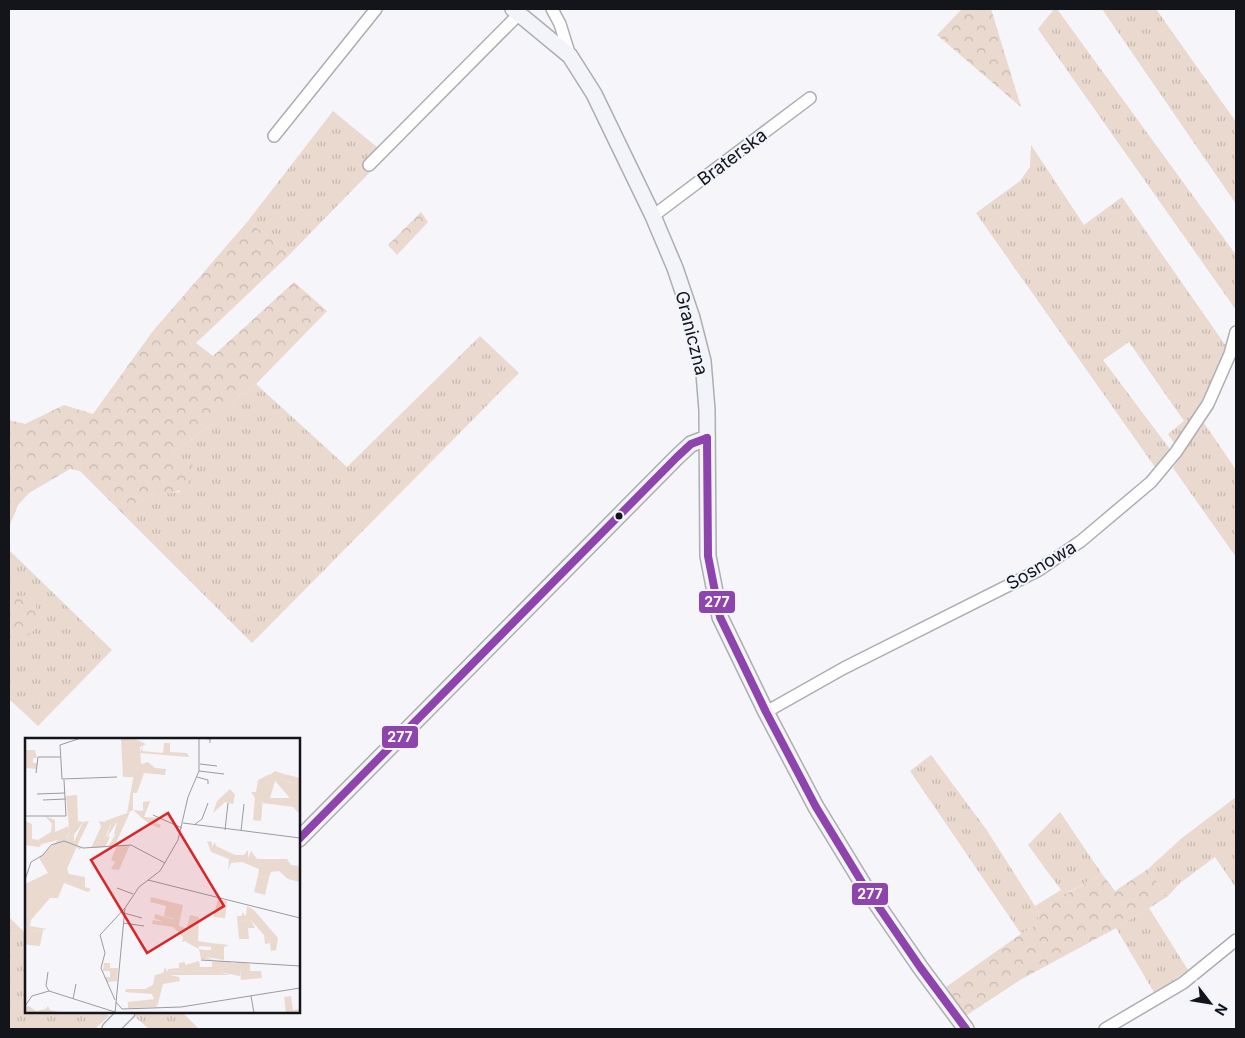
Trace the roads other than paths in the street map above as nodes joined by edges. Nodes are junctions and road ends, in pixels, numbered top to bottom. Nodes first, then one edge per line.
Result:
1 (376, 9) edge
2 (552, 9) edge
3 (516, 11) edge
4 (570, 56) junction
5 (810, 98) dead end
6 (274, 136) dead end
7 (369, 165) dead end
8 (653, 216) junction
9 (1236, 332) edge
10 (707, 438) junction
11 (766, 712) junction
12 (300, 838) edge
13 (1236, 940) edge
14 (126, 1013) edge
15 (110, 1029) edge
16 (966, 1029) edge
17 (1105, 1029) edge

1 - 6 street
2 - 4 street
3 - 4 street, Graniczna
3 - 7 street
4 - 8 street, Graniczna
5 - 8 street, Braterska
8 - 10 street, Graniczna
9 - 11 street, Sosnowa
10 - 11 street, Graniczna
10 - 12 street
11 - 16 street, Graniczna
13 - 17 street
14 - 15 street

